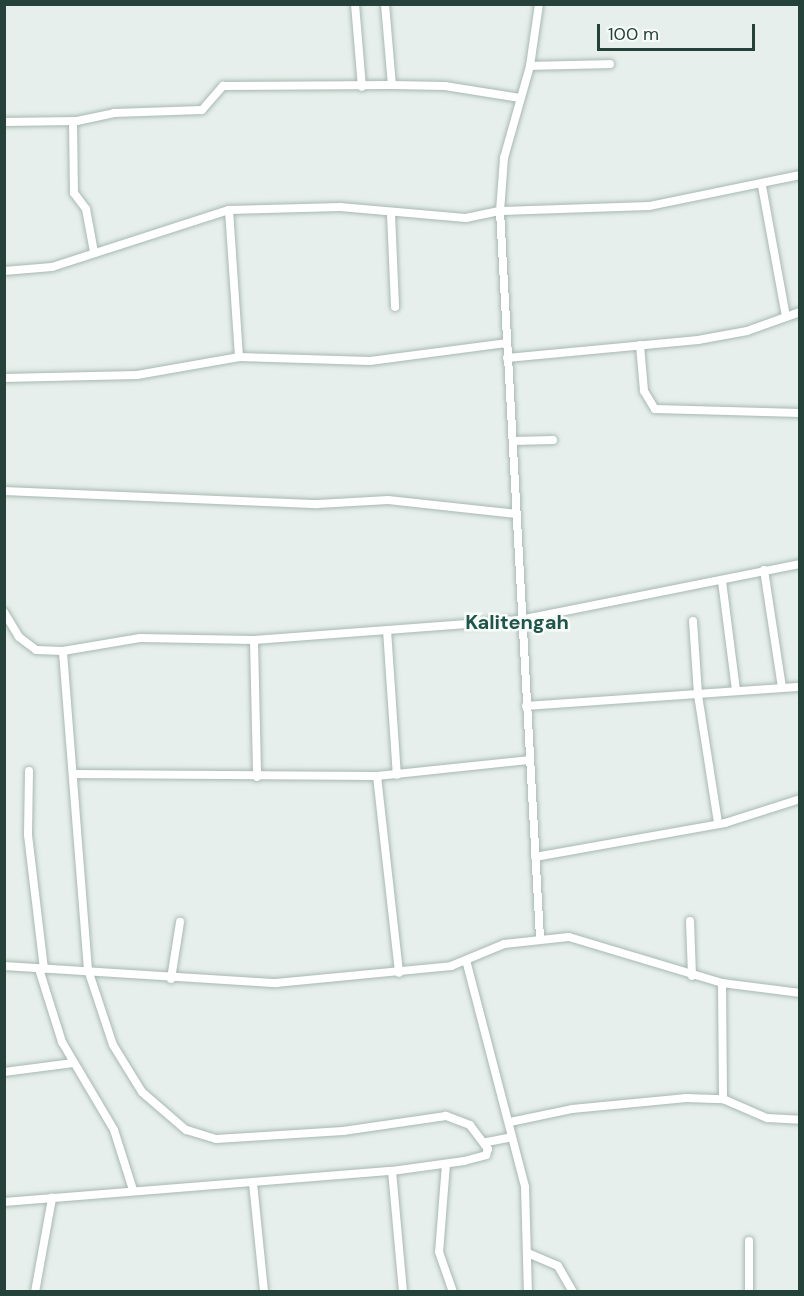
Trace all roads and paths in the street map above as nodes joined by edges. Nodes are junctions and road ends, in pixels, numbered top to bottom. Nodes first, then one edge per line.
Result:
1 (355, 4) edge
2 (385, 4) edge
3 (539, 4) edge
4 (610, 64) dead end
5 (530, 66) junction
6 (392, 85) junction
7 (362, 87) junction
8 (520, 98) junction
9 (4, 122) edge
10 (73, 122) junction
11 (800, 175) edge
12 (762, 186) junction
13 (229, 210) junction
14 (500, 212) junction
15 (391, 214) junction
16 (94, 252) junction
17 (4, 271) edge
18 (394, 307) dead end
19 (800, 312) edge
20 (786, 316) junction
21 (506, 343) junction
22 (640, 345) junction
23 (238, 357) junction
24 (507, 358) junction
25 (4, 378) edge
26 (800, 413) edge
27 (553, 440) dead end
28 (513, 441) junction
29 (4, 491) edge
30 (516, 514) junction
31 (800, 564) edge
32 (764, 570) junction
33 (722, 581) junction
34 (4, 612) edge
35 (520, 620) junction
36 (693, 621) dead end
37 (387, 630) junction
38 (254, 640) junction
39 (63, 651) junction
40 (800, 687) edge
41 (782, 688) junction
42 (736, 690) junction
43 (698, 695) junction
44 (526, 706) junction
45 (528, 760) junction
46 (29, 771) dead end
47 (73, 774) junction
48 (397, 775) junction
49 (377, 776) junction
50 (257, 777) junction
51 (800, 799) edge
52 (718, 823) junction
53 (536, 856) junction
54 (690, 921) dead end
55 (180, 922) dead end
56 (540, 938) junction
57 (466, 960) junction
58 (4, 966) edge
59 (42, 969) junction
60 (88, 970) junction
61 (399, 973) junction
62 (692, 976) junction
63 (171, 979) junction
64 (722, 983) junction
65 (800, 993) edge
66 (73, 1063) junction
67 (4, 1072) edge
68 (723, 1098) junction
69 (800, 1120) edge
70 (510, 1122) junction
71 (512, 1137) junction
72 (487, 1142) junction
73 (446, 1164) junction
74 (392, 1171) junction
75 (253, 1183) junction
76 (133, 1191) junction
77 (52, 1198) junction
78 (4, 1202) edge
79 (749, 1241) dead end
80 (530, 1254) junction
81 (528, 1291) edge
82 (35, 1292) edge
83 (264, 1292) edge
84 (403, 1292) edge
85 (453, 1292) edge
86 (573, 1292) edge
87 (749, 1292) edge

1 - 7 street
2 - 6 street
3 - 5 street
4 - 5 street
5 - 8 street
6 - 7 street
6 - 8 street
7 - 10 street
8 - 14 street
9 - 10 street
10 - 16 street
11 - 12 street
12 - 14 street
12 - 20 street
13 - 15 street
13 - 16 street
13 - 23 street
14 - 15 street
14 - 21 street
15 - 18 street
16 - 17 street
19 - 20 street
20 - 22 street
21 - 23 street
21 - 24 street
22 - 24 street
22 - 26 street
23 - 25 street
24 - 28 street
27 - 28 street
28 - 30 street
29 - 30 street
30 - 35 street
31 - 32 street
32 - 33 street
32 - 41 street
33 - 35 street
33 - 42 street
34 - 39 street
35 - 37 street
35 - 44 street
36 - 43 street
37 - 38 street
37 - 48 street
38 - 39 street
38 - 50 street
39 - 47 street
40 - 41 street
41 - 42 street
42 - 43 street
43 - 44 street
43 - 52 street
44 - 45 street
45 - 48 street
45 - 53 street
46 - 59 street
47 - 50 street
47 - 60 street
48 - 49 street
49 - 50 street
49 - 61 street
51 - 52 street
52 - 53 street
53 - 56 street
54 - 62 street
55 - 63 street
56 - 57 street
56 - 62 street
57 - 61 street
57 - 70 street
58 - 59 street
59 - 60 street
59 - 66 street
60 - 63 street
60 - 72 street
61 - 63 street
62 - 64 street
64 - 65 street
64 - 68 street
66 - 67 street
66 - 76 street
68 - 69 street
68 - 70 street
70 - 71 street
71 - 72 street
71 - 80 street
72 - 73 street
73 - 74 street
73 - 85 street
74 - 75 street
74 - 84 street
75 - 76 street
75 - 83 street
76 - 77 street
77 - 78 street
77 - 82 street
79 - 87 street
80 - 81 street
80 - 86 street

